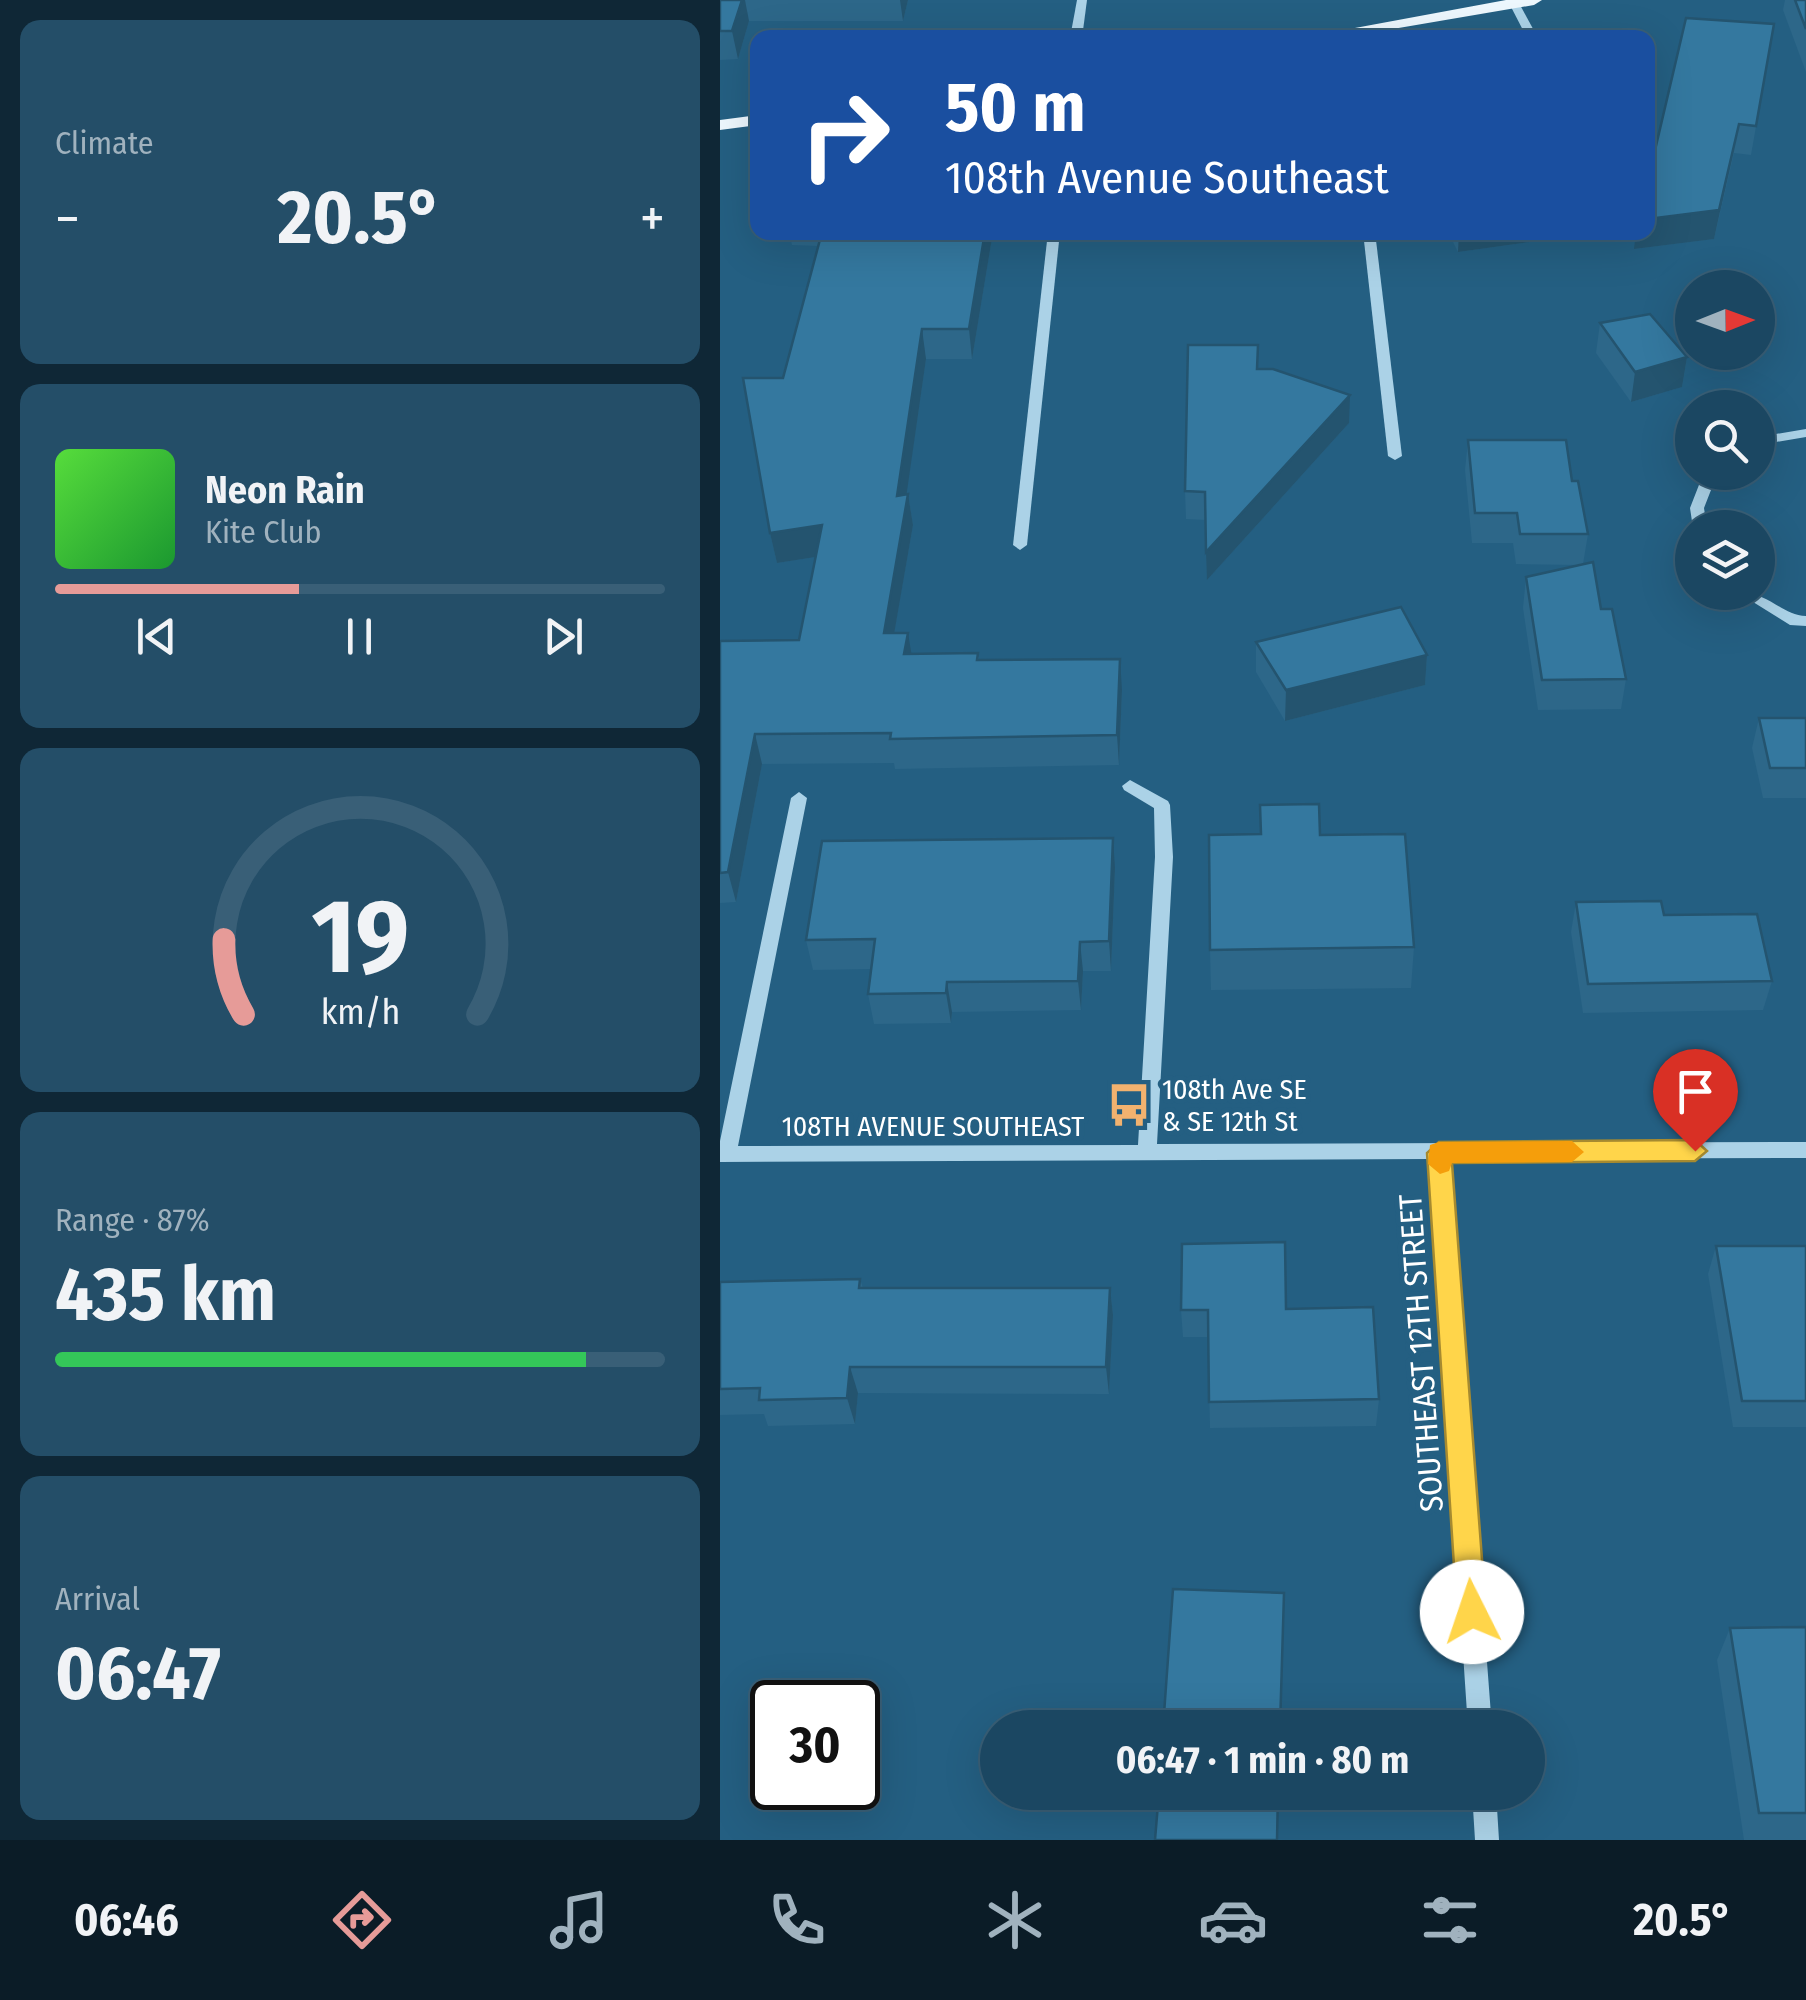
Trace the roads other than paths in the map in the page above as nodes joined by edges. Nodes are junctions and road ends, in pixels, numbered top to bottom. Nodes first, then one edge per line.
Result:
1 (1082, 0) edge
2 (1534, 0) edge
3 (1514, 3) junction
4 (1077, 30) edge
5 (1362, 30) edge
6 (1529, 30) edge
7 (750, 121) edge
8 (720, 125) edge
9 (1053, 240) edge
10 (1369, 240) edge
11 (1806, 433) edge
12 (1775, 439) edge
13 (1395, 456) dead end
14 (1020, 545) dead end
15 (1775, 610) edge
16 (1806, 621) edge
17 (1130, 786) dead end
18 (798, 798) dead end
19 (1806, 1150) edge
20 (1146, 1152) junction
21 (1439, 1153) junction
22 (724, 1154) edge
23 (1479, 1710) edge
24 (1486, 1810) edge
25 (1488, 1840) edge

1 - 4 street
2 - 3 main road
3 - 5 main road
3 - 6 street
7 - 8 main road
9 - 14 street
10 - 13 street
11 - 12 street
15 - 16 street
17 - 20 street
18 - 22 street
19 - 21 street, 108TH AVENUE SOUTHEAST
20 - 21 street, 108TH AVENUE SOUTHEAST
20 - 22 street, 108TH AVENUE SOUTHEAST
21 - 23 street, SOUTHEAST 12TH STREET
24 - 25 street

